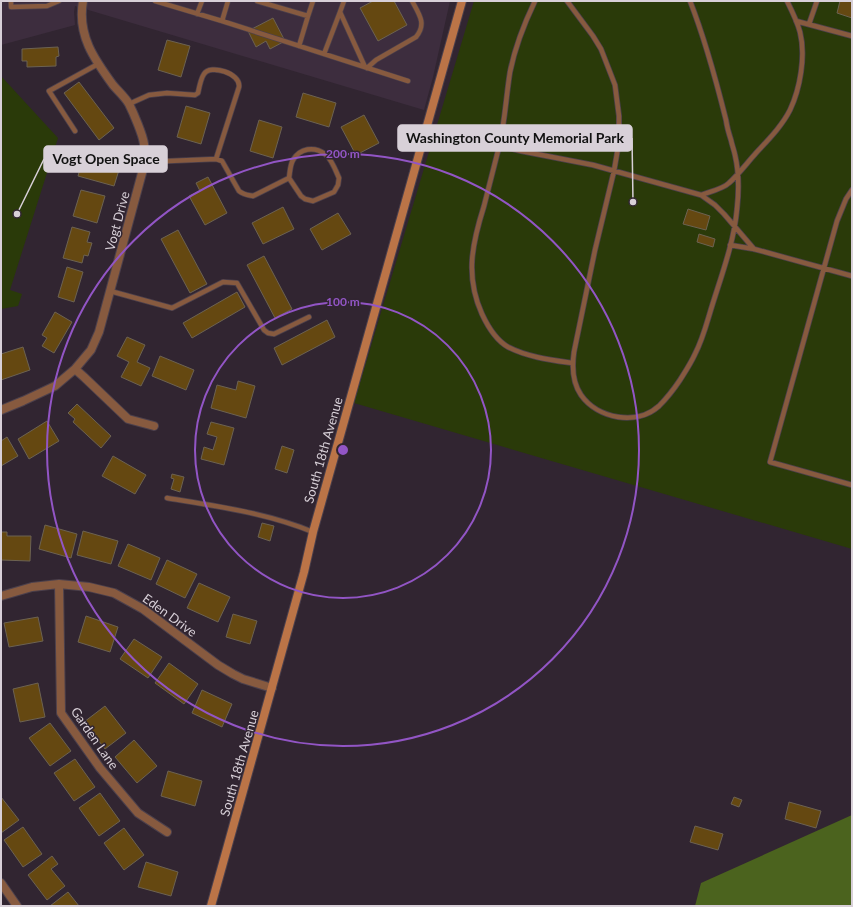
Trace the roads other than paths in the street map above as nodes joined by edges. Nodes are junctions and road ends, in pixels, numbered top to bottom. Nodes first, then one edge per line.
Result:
1 (11, 1) edge
2 (59, 1) edge
3 (83, 1) edge
4 (155, 1) edge
5 (202, 1) edge
6 (228, 1) edge
7 (257, 1) edge
8 (313, 1) edge
9 (344, 1) edge
10 (412, 1) edge
11 (462, 1) edge
12 (535, 1) edge
13 (567, 1) edge
14 (690, 1) edge
15 (787, 1) edge
16 (817, 1) edge
17 (340, 12) junction
18 (197, 14) junction
19 (308, 16) junction
20 (222, 21) junction
21 (796, 21) junction
22 (809, 24) junction
23 (852, 36) edge
24 (299, 46) junction
25 (324, 54) junction
26 (98, 64) junction
27 (366, 68) junction
28 (408, 81) dead end
29 (129, 104) junction
30 (425, 130) junction
31 (75, 131) dead end
32 (499, 146) junction
33 (216, 159) junction
34 (145, 162) junction
35 (67, 165) dead end
36 (614, 170) junction
37 (738, 174) junction
38 (289, 178) junction
39 (852, 190) edge
40 (701, 195) junction
41 (735, 226) junction
42 (730, 245) junction
43 (754, 248) junction
44 (824, 268) junction
45 (852, 276) edge
46 (110, 291) junction
47 (310, 317) dead end
48 (572, 363) junction
49 (75, 369) junction
50 (1, 410) edge
51 (154, 426) dead end
52 (852, 485) edge
53 (167, 498) dead end
54 (313, 532) junction
55 (59, 584) junction
56 (1, 596) edge
57 (272, 688) junction
58 (167, 832) dead end
59 (1, 883) edge
60 (17, 906) edge
61 (211, 906) edge

1 - 2 lane
3 - 26 street, Vogt Drive
4 - 18 lane
5 - 18 lane
6 - 20 lane
7 - 19 lane
8 - 19 lane
9 - 17 lane
10 - 27 lane
11 - 30 street, South 18th Avenue
12 - 32 lane
13 - 36 lane
14 - 37 lane
15 - 21 lane
16 - 22 lane
17 - 25 lane
17 - 27 lane
18 - 20 lane
19 - 24 lane
20 - 24 lane
21 - 22 lane
21 - 37 lane
22 - 23 lane
24 - 25 lane
25 - 27 lane
26 - 29 street, Vogt Drive
26 - 31 lane
27 - 28 lane
29 - 33 lane
29 - 34 street, Vogt Drive
30 - 32 lane
30 - 54 street, South 18th Avenue
32 - 36 lane
32 - 48 lane
33 - 34 lane
33 - 38 lane
34 - 35 lane
34 - 46 street, Vogt Drive
36 - 40 lane
36 - 48 lane
37 - 40 lane
37 - 41 lane
38 - 38 lane
39 - 44 lane
40 - 41 lane
41 - 42 lane
41 - 43 lane
42 - 43 lane
42 - 48 lane
43 - 44 lane
44 - 45 lane
44 - 52 lane
46 - 47 lane
46 - 49 street, Vogt Drive
49 - 50 street, Vogt Drive
49 - 51 street
53 - 54 lane
54 - 57 street, South 18th Avenue
55 - 56 street, Eden Drive
55 - 57 street, Eden Drive
55 - 58 street, Garden Lane
57 - 61 street, South 18th Avenue
59 - 60 street

